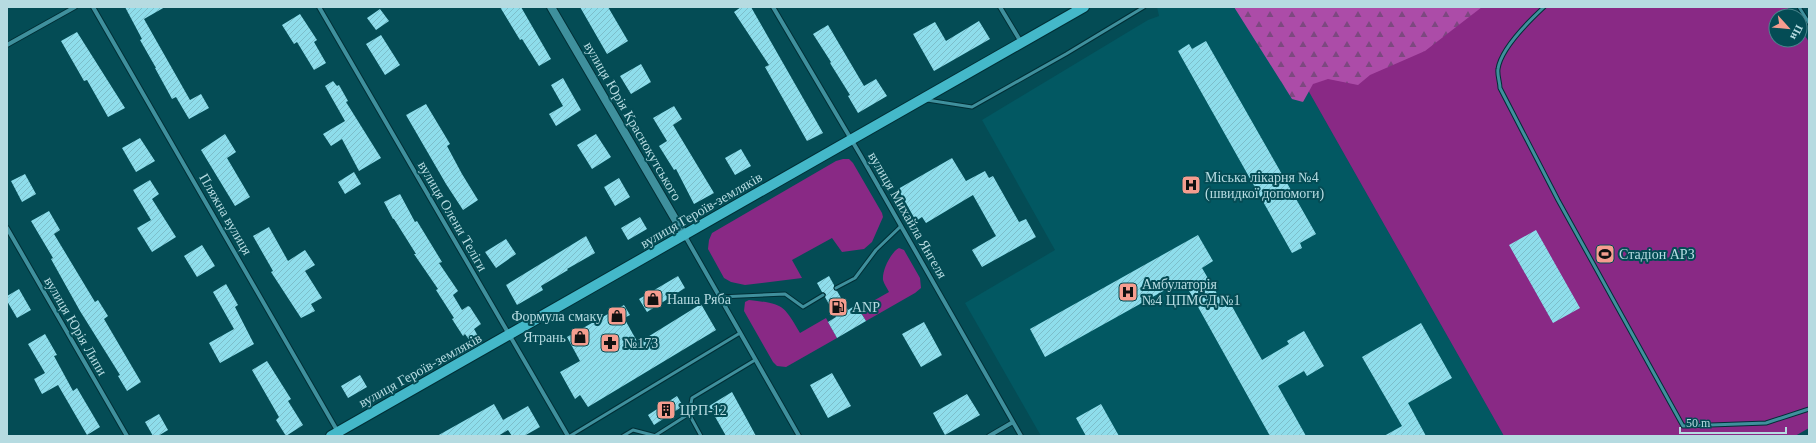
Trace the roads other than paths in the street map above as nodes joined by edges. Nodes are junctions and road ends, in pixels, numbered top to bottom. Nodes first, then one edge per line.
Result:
1 (75, 7) edge
2 (93, 7) edge
3 (319, 7) edge
4 (551, 7) edge
5 (773, 7) edge
6 (1000, 7) edge
7 (1084, 7) edge
8 (1144, 7) edge
9 (1544, 7) edge
10 (1798, 7) edge
11 (1809, 23) edge
12 (1021, 43) junction
13 (7, 45) edge
14 (923, 100) junction
15 (851, 140) junction
16 (901, 226) junction
17 (7, 228) edge
18 (685, 236) junction
19 (836, 288) dead end
20 (824, 296) dead end
21 (719, 297) junction
22 (740, 332) junction
23 (510, 335) junction
24 (755, 360) junction
25 (1809, 409) edge
26 (689, 414) junction
27 (1013, 422) junction
28 (335, 434) edge
29 (656, 435) edge
30 (127, 436) edge
31 (569, 436) edge
32 (623, 436) edge
33 (701, 436) edge
34 (798, 436) edge
35 (989, 436) edge
36 (1021, 436) edge

1 - 13 street
2 - 28 street, Пляжна вулиця
3 - 23 street, вулиця Олени Теліги
4 - 18 street, вулиця Юрія Краснокутського
5 - 15 street, вулиця Михайла Янгеля
6 - 12 street
7 - 12 main road, вулиця Героїв-земляків
8 - 14 lane
9 - 25 lane
10 - 11 lane
12 - 14 main road, вулиця Героїв-земляків
14 - 15 main road, вулиця Героїв-земляків
15 - 16 street, вулиця Михайла Янгеля
15 - 18 main road, вулиця Героїв-земляків
16 - 19 lane
16 - 27 street, вулиця Михайла Янгеля
17 - 30 street, вулиця Юрія Липи
18 - 21 street, вулиця Юрія Краснокутського
18 - 23 main road, вулиця Героїв-земляків
20 - 21 lane
21 - 22 street, вулиця Юрія Краснокутського
22 - 24 street, вулиця Юрія Краснокутського
22 - 31 lane
23 - 28 main road, вулиця Героїв-земляків
23 - 31 street, вулиця Олени Теліги
24 - 26 lane
24 - 34 street, вулиця Юрія Краснокутського
26 - 29 lane
26 - 33 lane
27 - 35 street
27 - 36 street, вулиця Михайла Янгеля
29 - 32 lane

